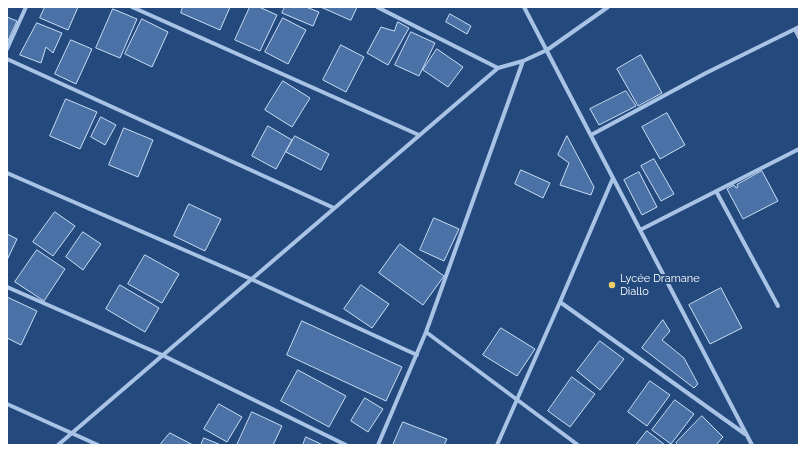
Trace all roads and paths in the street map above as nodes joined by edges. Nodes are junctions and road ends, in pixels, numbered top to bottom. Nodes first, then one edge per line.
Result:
1 (25, 7) edge
2 (132, 7) edge
3 (377, 7) edge
4 (524, 7) edge
5 (608, 7) edge
6 (797, 28) edge
7 (799, 37) edge
8 (7, 49) edge
9 (547, 50) junction
10 (7, 58) edge
11 (523, 61) junction
12 (498, 68) junction
13 (419, 135) junction
14 (591, 135) junction
15 (799, 149) edge
16 (7, 173) edge
17 (613, 178) junction
18 (716, 191) junction
19 (334, 208) junction
20 (640, 230) junction
21 (251, 279) junction
22 (7, 287) edge
23 (560, 302) junction
24 (778, 306) dead end
25 (426, 332) junction
26 (162, 355) junction
27 (417, 355) junction
28 (517, 400) junction
29 (7, 404) edge
30 (72, 433) junction
31 (747, 436) junction
32 (58, 445) edge
33 (98, 445) edge
34 (346, 445) edge
35 (378, 445) edge
36 (497, 445) edge
37 (578, 445) edge
38 (752, 445) edge

1 - 8 street
2 - 13 street
3 - 12 street
4 - 9 street
5 - 9 street
6 - 7 street
6 - 14 street
9 - 11 street
9 - 14 street
10 - 19 street
11 - 12 street
11 - 25 street
12 - 13 street
13 - 19 street
14 - 17 street
15 - 18 street
16 - 21 street
17 - 20 street
17 - 23 street
18 - 20 street
18 - 24 street
19 - 21 street
20 - 31 street
21 - 26 street
21 - 27 street
22 - 26 street
23 - 28 street
23 - 31 street
25 - 27 street
25 - 28 street
26 - 30 street
26 - 34 street
27 - 35 street
28 - 36 street
28 - 37 street
29 - 30 street
30 - 32 street
30 - 33 street
31 - 38 street

